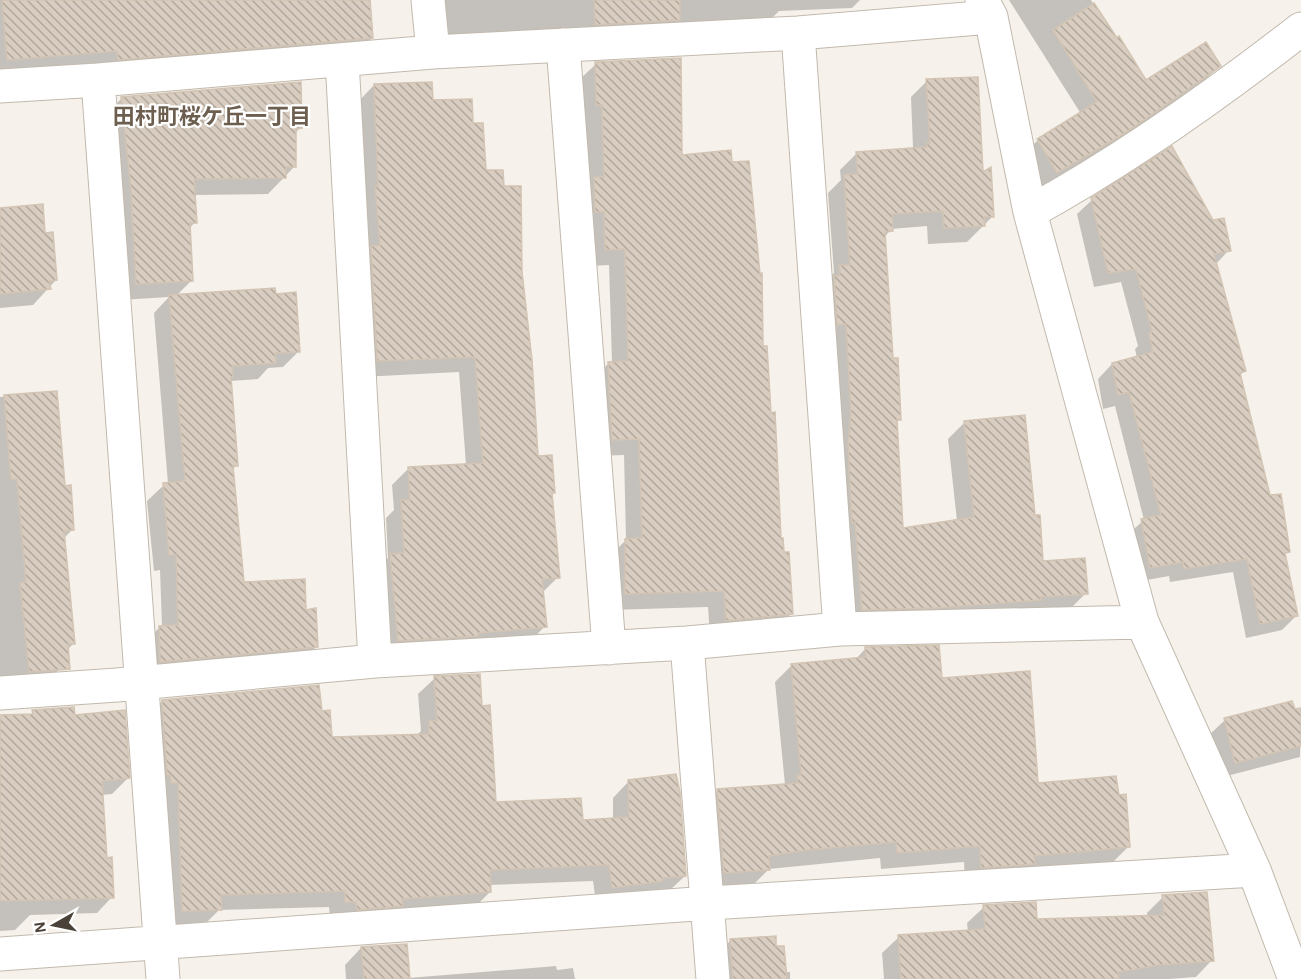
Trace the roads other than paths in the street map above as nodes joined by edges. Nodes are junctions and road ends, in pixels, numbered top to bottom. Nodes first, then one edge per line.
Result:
1 (428, 0) edge
2 (986, 8) edge
3 (1301, 29) edge
4 (798, 33) junction
5 (564, 45) junction
6 (434, 52) junction
7 (342, 60) junction
8 (98, 80) junction
9 (0, 86) edge
10 (1030, 212) junction
11 (1142, 622) junction
12 (840, 629) junction
13 (687, 643) junction
14 (609, 648) junction
15 (375, 661) junction
16 (140, 682) junction
17 (0, 693) edge
18 (1254, 870) junction
19 (709, 903) junction
20 (160, 943) junction
21 (0, 954) edge
22 (163, 979) edge
23 (714, 979) edge
24 (1295, 979) edge

1 - 6 street
2 - 4 street
2 - 10 street
3 - 10 street
4 - 5 street
4 - 12 street
5 - 6 street
5 - 14 street
6 - 7 street
7 - 8 street
7 - 15 street
8 - 9 street
8 - 16 street
10 - 11 street
11 - 12 street
11 - 18 street
12 - 13 street
13 - 14 street
13 - 19 street
14 - 15 street
15 - 16 street
16 - 17 street
16 - 20 street
18 - 19 street
18 - 24 street
19 - 20 street
19 - 23 street
20 - 21 street
20 - 22 street

